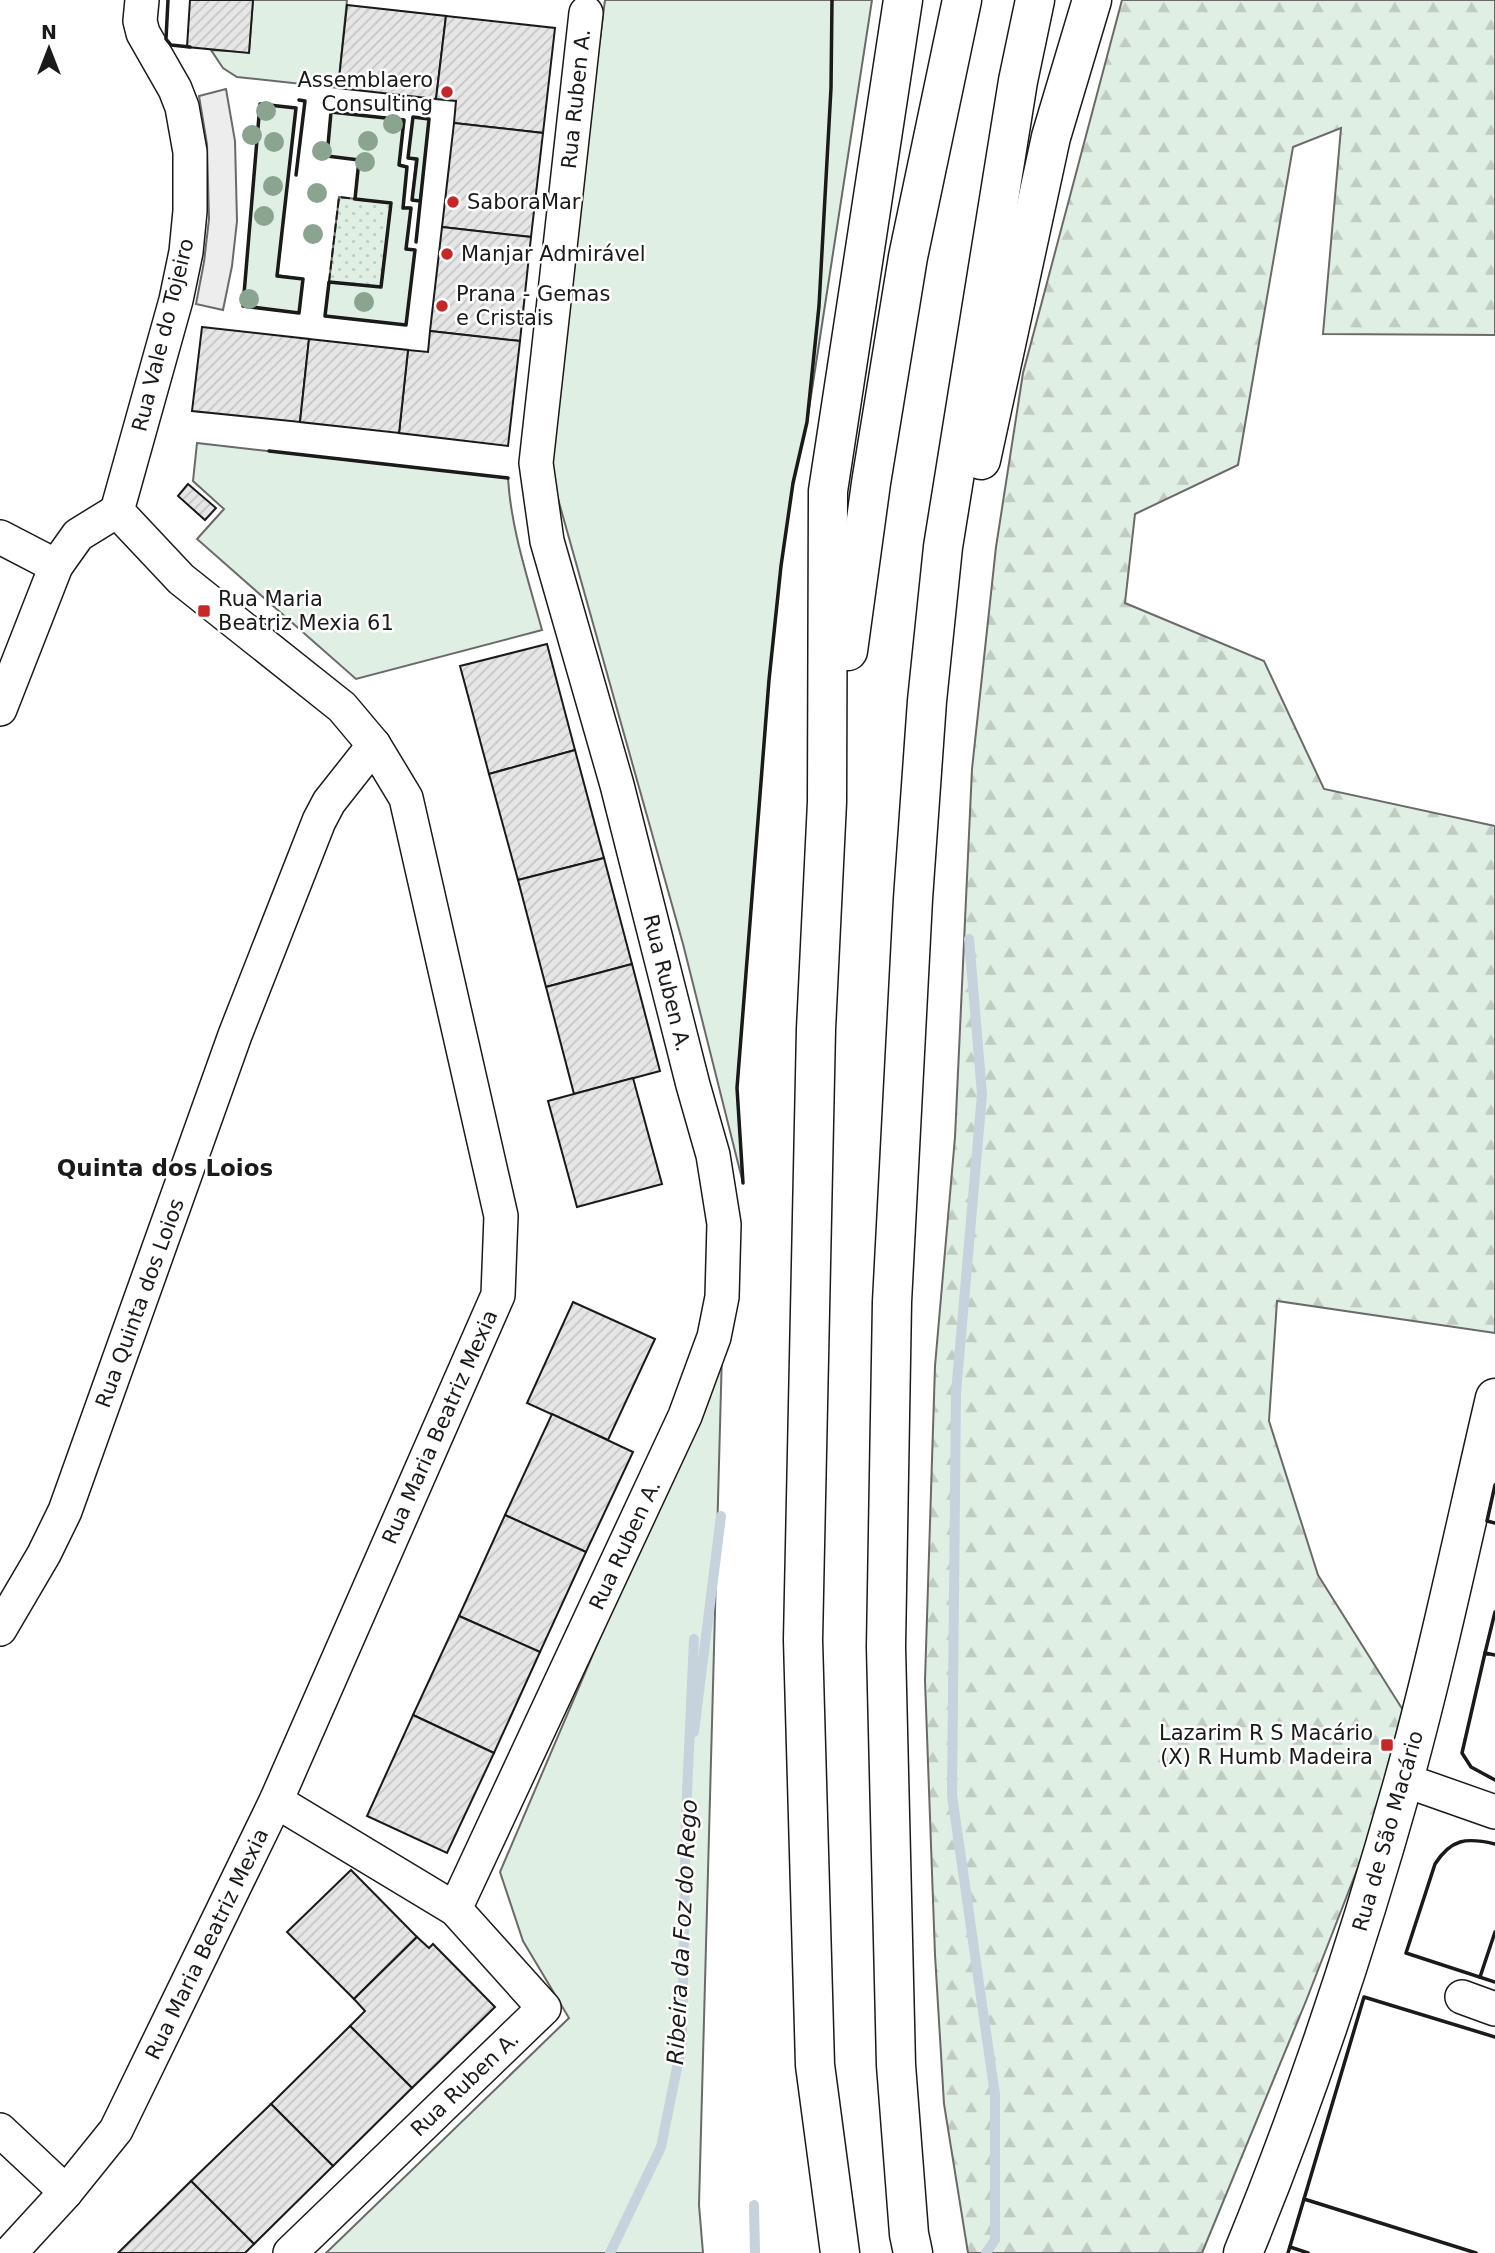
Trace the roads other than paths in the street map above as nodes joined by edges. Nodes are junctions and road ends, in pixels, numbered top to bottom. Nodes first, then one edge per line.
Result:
1 (142, 0) edge
2 (904, 0) edge
3 (962, 0) edge
4 (1035, 0) edge
5 (1092, 0) edge
6 (586, 13) dead end
7 (117, 511) junction
8 (0, 537) edge
9 (56, 566) junction
10 (927, 701) junction
11 (0, 709) edge
12 (374, 746) junction
13 (827, 803) junction
14 (1495, 1398) edge
15 (0, 1629) edge
16 (1404, 1780) junction
17 (276, 1801) junction
18 (1495, 1812) edge
19 (456, 1909) junction
20 (1462, 1997) dead end
21 (1495, 2009) edge
22 (0, 2130) edge
23 (66, 2192) junction
24 (10, 2253) edge
25 (290, 2253) edge
26 (840, 2253) edge
27 (913, 2253) edge
28 (1243, 2253) edge

1 - 7 street, Rua Vale do Tojeiro
2 - 13 main road
3 - 13 main road
4 - 10 main road
5 - 10 main road
6 - 19 street, Rua Ruben A.
7 - 9 street
7 - 12 street, Rua Maria Beatriz Mexia
8 - 9 street
9 - 11 street
10 - 27 main road
12 - 15 street, Rua Quinta dos Loios
12 - 17 street, Rua Maria Beatriz Mexia
13 - 26 main road
14 - 16 main road, Rua de São Macário
16 - 18 street
16 - 28 main road, Rua de São Macário
17 - 19 street, Rua Ruben A.
17 - 23 street, Rua Maria Beatriz Mexia
19 - 25 street, Rua Ruben A.
20 - 21 street
22 - 23 street
23 - 24 street, Rua Maria Beatriz Mexia

